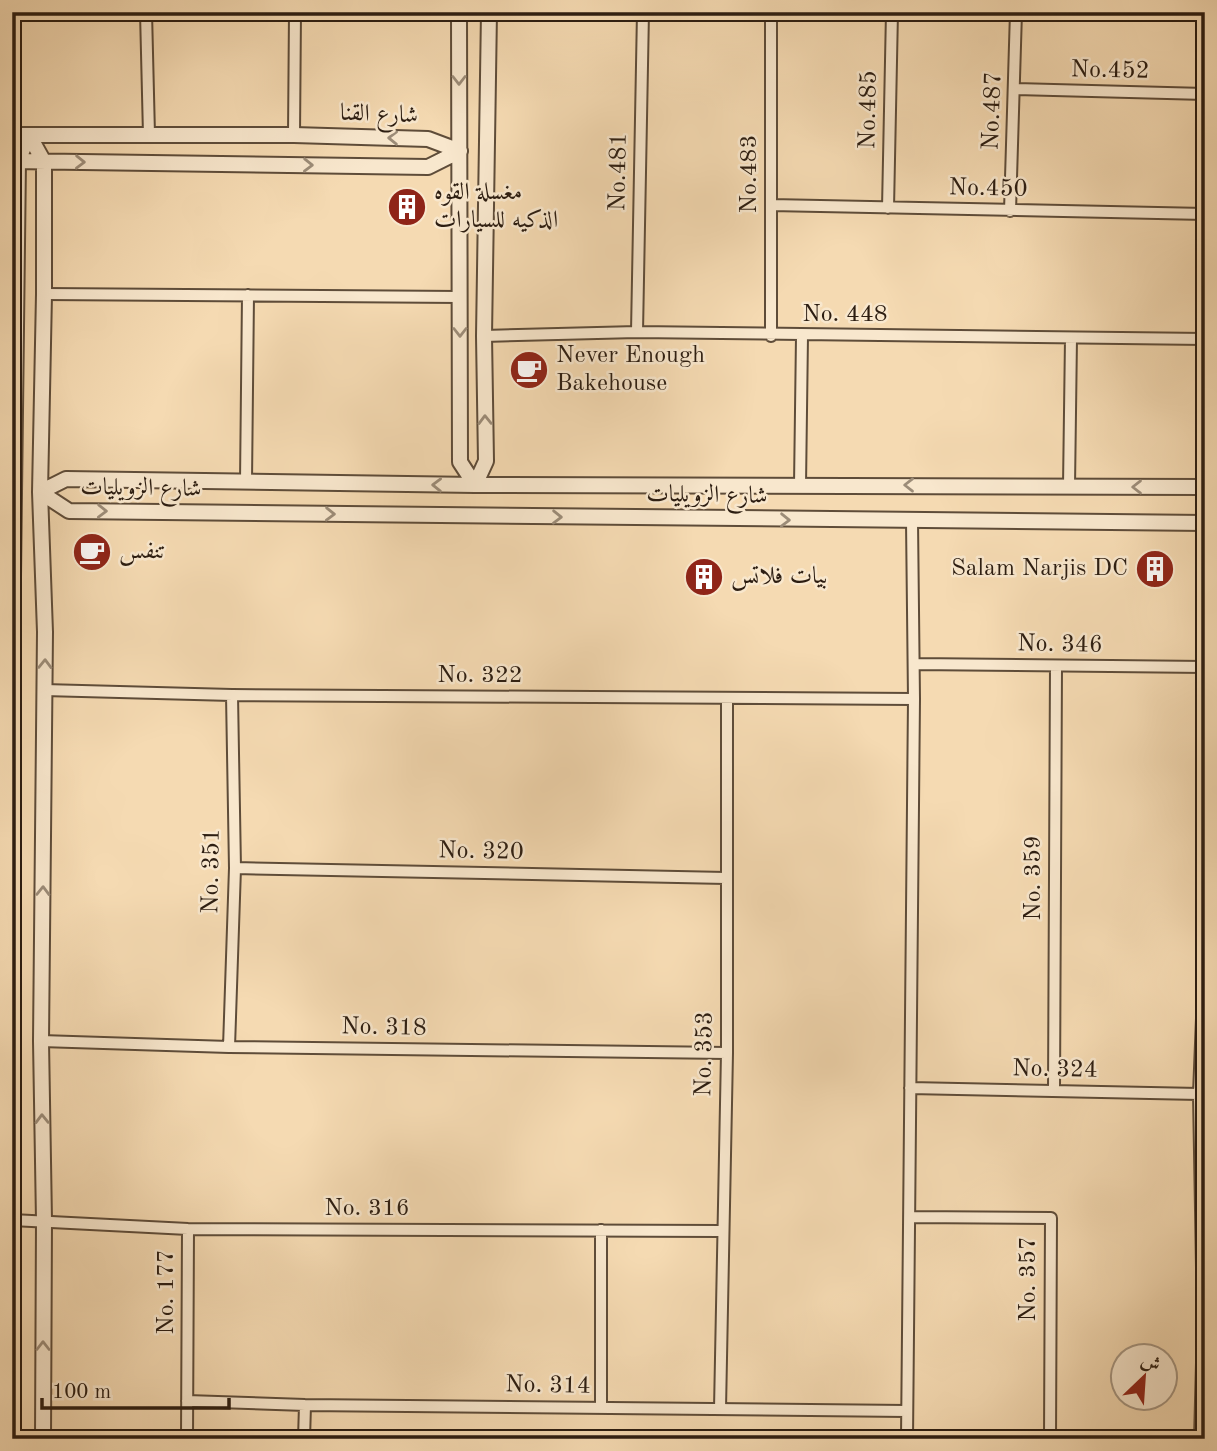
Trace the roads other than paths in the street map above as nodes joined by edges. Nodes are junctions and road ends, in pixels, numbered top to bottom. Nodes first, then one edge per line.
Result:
1 (146, 12) edge
2 (295, 12) edge
3 (459, 12) edge
4 (489, 12) edge
5 (643, 12) edge
6 (771, 12) edge
7 (892, 12) edge
8 (1016, 12) edge
9 (1015, 89) junction
10 (1205, 94) edge
11 (12, 135) edge
12 (29, 135) junction
13 (149, 135) junction
14 (293, 135) junction
15 (460, 150) junction
16 (15, 161) edge
17 (44, 162) junction
18 (771, 205) junction
19 (888, 208) junction
20 (1010, 211) junction
21 (1205, 214) edge
22 (44, 294) junction
23 (248, 295) junction
24 (460, 297) junction
25 (637, 332) junction
26 (484, 336) junction
27 (771, 336) junction
28 (802, 336) junction
29 (1071, 338) junction
30 (1205, 340) edge
31 (246, 481) junction
32 (475, 485) junction
33 (800, 485) junction
34 (1069, 486) junction
35 (1205, 487) edge
36 (40, 492) junction
37 (912, 521) junction
38 (1204, 523) edge
39 (12, 660) edge
40 (914, 664) junction
41 (1056, 666) junction
42 (1204, 667) edge
43 (44, 690) junction
44 (232, 695) junction
45 (914, 699) junction
46 (727, 700) junction
47 (235, 868) junction
48 (726, 877) junction
49 (12, 970) edge
50 (1204, 993) edge
51 (13, 1000) edge
52 (12, 1035) edge
53 (41, 1041) junction
54 (229, 1047) junction
55 (727, 1053) junction
56 (910, 1088) junction
57 (1054, 1091) junction
58 (1199, 1094) junction
59 (910, 1217) junction
60 (12, 1220) edge
61 (44, 1221) junction
62 (188, 1229) junction
63 (601, 1230) junction
64 (722, 1231) junction
65 (1204, 1325) edge
66 (187, 1401) junction
67 (304, 1405) junction
68 (601, 1407) junction
69 (720, 1409) junction
70 (907, 1411) junction
71 (43, 1439) edge
72 (187, 1439) edge
73 (304, 1439) edge
74 (907, 1439) edge
75 (1050, 1439) edge
76 (1200, 1439) edge

1 - 13 street
2 - 14 street
3 -> 15 street
4 - 26 street
5 - 25 street, No.481
6 - 18 street, No.483
7 - 19 street, No.485
8 - 9 street, No.487
9 - 10 street, No.452
9 - 20 street, No.487
11 - 12 street, شارع القنا
12 - 13 street, شارع القنا
12 - 16 street
12 - 17 street
13 - 14 street, شارع القنا
15 -> 14 street, شارع القنا
17 -> 15 street, شارع القنا
15 - 24 street
16 - 17 street, شارع القنا
16 - 39 street
17 - 22 street
18 - 19 street, No.450
18 - 27 street, No.483
19 - 20 street, No.450
20 - 21 street, No.450
22 - 23 street
22 - 36 street
23 - 24 street
23 - 31 street
24 -> 32 street
25 - 26 street, No. 448
25 - 27 street, No. 448
32 -> 26 street
27 - 28 street, No. 448
28 - 29 street, No. 448
28 - 33 street
29 - 30 street, No. 448
29 - 34 street
32 -> 31 street, شارع الزويليات
31 - 36 street, شارع الزويليات
32 - 33 street, شارع الزويليات
34 -> 33 street, شارع الزويليات
35 -> 34 street, شارع الزويليات
36 -> 37 street, شارع الزويليات
43 -> 36 street
37 - 38 street, شارع الزويليات
37 - 40 street
38 - 42 street
40 - 41 street, No. 346
40 - 45 street
41 - 42 street, No. 346
41 - 57 street, No. 359
42 - 50 street
43 - 44 street, No. 322
53 -> 43 street
44 - 46 street, No. 322
44 - 47 street, No. 351
45 - 46 street, No. 322
45 - 56 street
46 - 48 street, No. 353
47 - 48 street, No. 320
47 - 54 street, No. 351
48 - 55 street, No. 353
49 - 51 street
50 - 58 street
51 - 52 street
53 - 54 street, No. 318
61 -> 53 street
54 - 55 street, No. 318
55 - 64 street, No. 353
56 - 57 street, No. 324
56 - 59 street
57 - 58 street, No. 324
58 - 65 street
59 - 70 street
59 - 75 street, No. 357
60 - 61 street, No. 316
61 - 62 street, No. 316
71 -> 61 street
62 - 63 street, No. 316
62 - 66 street, No. 177
63 - 64 street, No. 316
63 - 68 street
64 - 69 street, No. 353
65 - 76 street
66 - 67 street, No. 314
66 - 72 street, No. 177
67 - 68 street, No. 314
67 - 73 street
68 - 69 street, No. 314
69 - 70 street, No. 314
70 - 74 street

